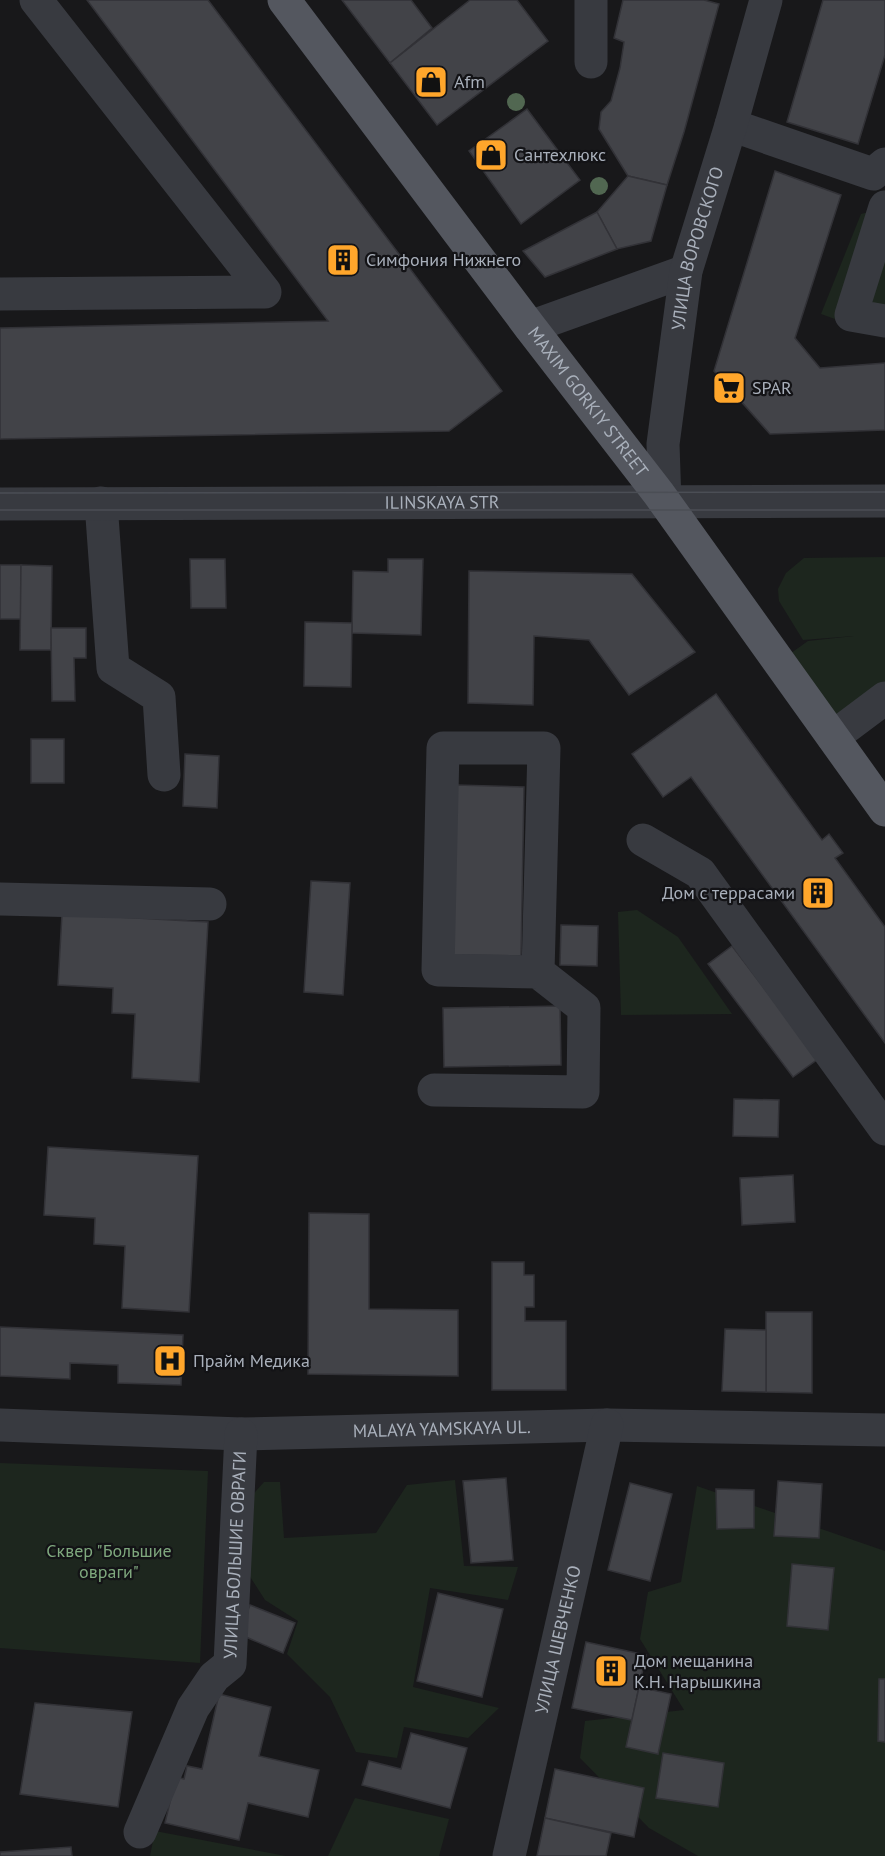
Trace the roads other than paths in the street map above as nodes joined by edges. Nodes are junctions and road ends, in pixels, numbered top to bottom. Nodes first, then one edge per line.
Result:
1 (36, 0) edge
2 (284, 0) edge
3 (591, 0) edge
4 (766, 0) edge
5 (591, 62) dead end
6 (731, 125) junction
7 (881, 173) edge
8 (885, 207) edge
9 (686, 271) junction
10 (0, 294) edge
11 (885, 321) edge
12 (530, 327) junction
13 (885, 501) edge
14 (101, 503) junction
15 (665, 503) junction
16 (0, 504) edge
17 (885, 698) edge
18 (833, 737) junction
19 (164, 775) dead end
20 (885, 810) edge
21 (643, 840) dead end
22 (0, 899) edge
23 (210, 904) dead end
24 (538, 972) junction
25 (434, 1090) dead end
26 (885, 1129) edge
27 (0, 1425) edge
28 (607, 1425) junction
29 (885, 1430) edge
30 (241, 1434) junction
31 (140, 1832) dead end
32 (509, 1856) edge

1 - 10 street
2 - 12 main road, MAXIM GORKIY STREET
3 - 5 street
4 - 6 street, УЛИЦА ВОРОВСКОГО
6 - 7 street
6 - 9 street, УЛИЦА ВОРОВСКОГО
8 - 11 street
9 - 12 street
9 - 15 street, УЛИЦА ВОРОВСКОГО
12 - 15 main road, MAXIM GORKIY STREET
13 - 15 street, ILINSKAYA STR
14 - 15 street, ILINSKAYA STR
14 - 16 street, ILINSKAYA STR
14 - 19 street
15 - 18 main road, MAXIM GORKIY STREET
17 - 18 street
18 - 20 main road, MAXIM GORKIY STREET
21 - 26 street
22 - 23 street
24 - 24 street
24 - 25 street
27 - 30 street, MALAYA YAMSKAYA UL.
28 - 29 street, MALAYA YAMSKAYA UL.
28 - 30 street, MALAYA YAMSKAYA UL.
28 - 32 street, УЛИЦА ШЕВЧЕНКО
30 - 31 street, УЛИЦА БОЛЬШИЕ ОВРАГИ

